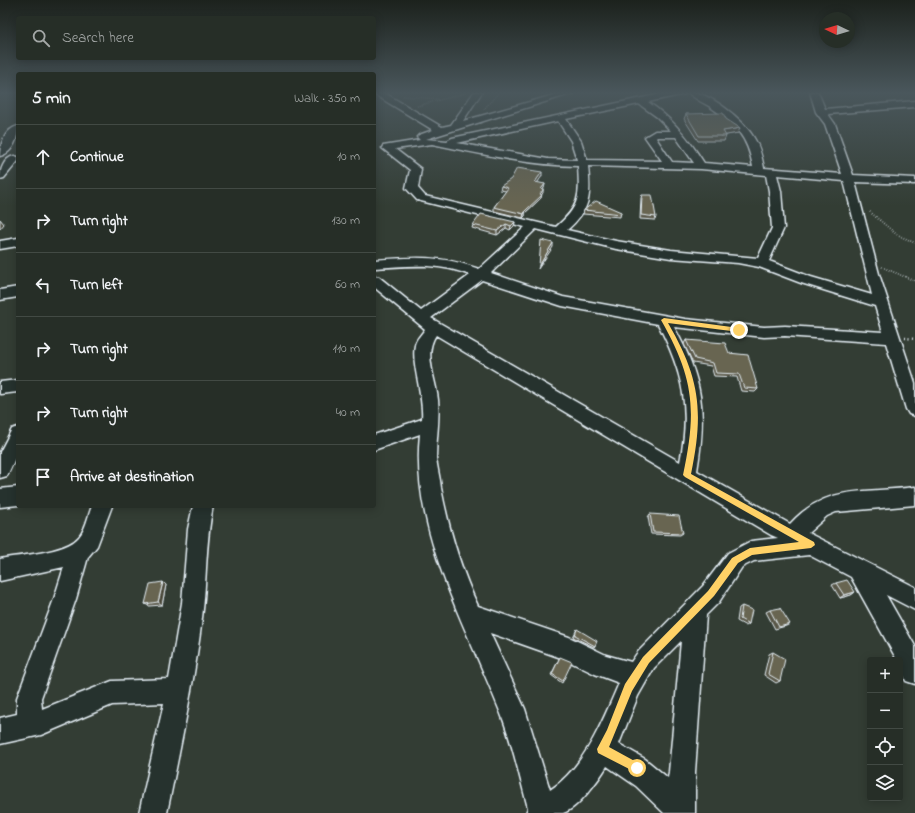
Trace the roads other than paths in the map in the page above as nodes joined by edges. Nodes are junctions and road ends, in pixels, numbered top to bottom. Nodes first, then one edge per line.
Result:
1 (444, 130) edge
2 (506, 130) edge
3 (570, 130) edge
4 (675, 130) edge
5 (742, 130) edge
6 (832, 130) edge
7 (441, 131) joint
8 (16, 132) edge
9 (678, 134) junction
10 (445, 143) junction
11 (387, 148) junction
12 (0, 152) edge
13 (0, 159) edge
14 (16, 159) edge
15 (584, 163) junction
16 (663, 165) junction
17 (701, 166) junction
18 (765, 172) junction
19 (0, 176) edge
20 (847, 178) junction
21 (913, 182) edge
22 (534, 225) junction
23 (558, 231) junction
24 (16, 242) edge
25 (0, 245) edge
26 (762, 263) junction
27 (376, 264) edge
28 (480, 275) junction
29 (376, 282) edge
30 (16, 292) edge
31 (0, 295) edge
32 (881, 303) junction
33 (664, 320) junction
34 (428, 323) junction
35 (892, 338) junction
36 (16, 386) edge
37 (0, 388) edge
38 (915, 409) edge
39 (430, 423) junction
40 (16, 438) edge
41 (376, 442) edge
42 (0, 470) edge
43 (687, 475) junction
44 (16, 496) edge
45 (915, 496) edge
46 (0, 498) edge
47 (101, 508) edge
48 (203, 508) edge
49 (802, 540) junction
50 (79, 552) junction
51 (0, 570) edge
52 (859, 570) junction
53 (915, 599) edge
54 (695, 610) junction
55 (470, 615) junction
56 (915, 672) edge
57 (636, 676) junction
58 (179, 691) junction
59 (30, 724) junction
60 (0, 731) edge
61 (602, 749) junction
62 (685, 810) edge
63 (542, 812) edge
64 (153, 813) edge

1 - 7 street
2 - 10 street
3 - 15 street
4 - 9 street
5 - 18 street
6 - 20 street
7 - 11 street
8 - 12 highway
9 - 16 street
9 - 17 street
10 - 11 street
10 - 15 street
11 - 22 street
13 - 14 street
14 - 19 street
15 - 16 street
15 - 23 street
16 - 17 street
17 - 18 street
18 - 20 street
18 - 26 street
20 - 21 street
20 - 32 street
22 - 23 street
22 - 28 street
23 - 26 street
24 - 25 street
26 - 32 street
27 - 28 street
28 - 33 street
28 - 34 street
29 - 34 street
30 - 31 street
32 - 35 street
33 - 35 street
33 - 43 street
34 - 39 street
34 - 43 street
35 - 38 street
36 - 37 street
39 - 41 street
39 - 55 street
40 - 42 street
43 - 49 street
44 - 46 street
45 - 49 street
47 - 50 street
48 - 58 street
49 - 52 street
49 - 54 street
50 - 51 street
50 - 59 street
52 - 53 street
52 - 56 street
54 - 57 street
54 - 62 street
55 - 57 street
55 - 63 street
57 - 61 street
58 - 59 street
58 - 64 street
59 - 60 street
61 - 62 street
61 - 63 street

